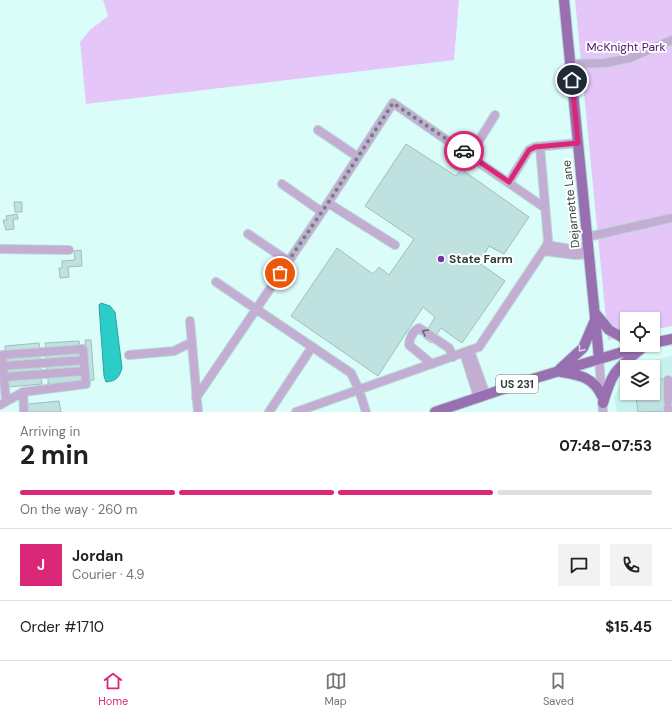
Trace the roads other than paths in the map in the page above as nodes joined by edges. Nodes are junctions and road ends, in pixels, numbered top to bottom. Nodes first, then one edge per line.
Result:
1 (564, 0) edge
2 (672, 40) edge
3 (570, 64) junction
4 (495, 115) dead end
5 (318, 130) dead end
6 (578, 143) junction
7 (540, 147) junction
8 (470, 155) junction
9 (358, 157) junction
10 (509, 182) junction
11 (282, 184) dead end
12 (328, 203) junction
13 (546, 208) junction
14 (322, 212) junction
15 (672, 218) edge
16 (248, 234) dead end
17 (396, 246) dead end
18 (588, 246) junction
19 (546, 248) junction
20 (0, 249) edge
21 (69, 250) dead end
22 (288, 261) junction
23 (216, 282) dead end
24 (255, 309) junction
25 (595, 316) junction
26 (190, 321) dead end
27 (620, 336) edge
28 (672, 339) edge
29 (192, 342) junction
30 (660, 342) edge
31 (312, 347) junction
32 (467, 352) junction
33 (620, 352) edge
34 (636, 352) edge
35 (129, 355) dead end
36 (452, 357) junction
37 (599, 358) junction
38 (432, 364) junction
39 (85, 371) junction
40 (557, 371) junction
41 (4, 377) junction
42 (668, 380) dead end
43 (359, 390) junction
44 (23, 392) junction
45 (482, 396) junction
46 (196, 398) junction
47 (3, 403) edge
48 (603, 404) edge
49 (668, 407) edge
50 (24, 412) edge
51 (198, 412) edge
52 (269, 412) edge
53 (296, 412) edge
54 (366, 412) edge
55 (435, 412) edge

1 - 3 main road, Dejarnette Lane
2 - 3 street
3 - 6 main road, Dejarnette Lane
4 - 8 street
5 - 9 street
6 - 7 street
6 - 18 main road, Dejarnette Lane
7 - 10 street
7 - 13 street
8 - 9 street
8 - 10 street
9 - 12 street
10 - 13 street
11 - 14 street
12 - 14 street
12 - 17 street
13 - 19 street
14 - 22 street
15 - 18 street
16 - 22 street
18 - 19 street
18 - 25 main road, Dejarnette Lane
19 - 32 street
20 - 21 street
22 - 24 street
23 - 24 street
24 - 31 street
24 - 46 street
25 - 27 main road
25 - 37 main road, Dejarnette Lane
25 -> 40 main road
26 - 29 street
28 - 30 main road
29 - 35 street
29 - 46 street
31 - 43 street
31 - 52 street
32 - 36 street
32 - 45 street
33 - 37 main road, US 231
34 - 48 main road
36 - 38 street
36 -> 38 street
37 - 40 main road, US 231
37 - 48 street
38 - 43 street
39 - 41 street
39 - 41 street
39 - 44 street
40 - 45 main road, US 231
40 - 48 main road
41 - 47 street
42 - 49 street
43 - 53 street
43 - 54 street
44 - 47 street
44 - 50 street
45 - 55 main road, US 231
46 - 51 street

